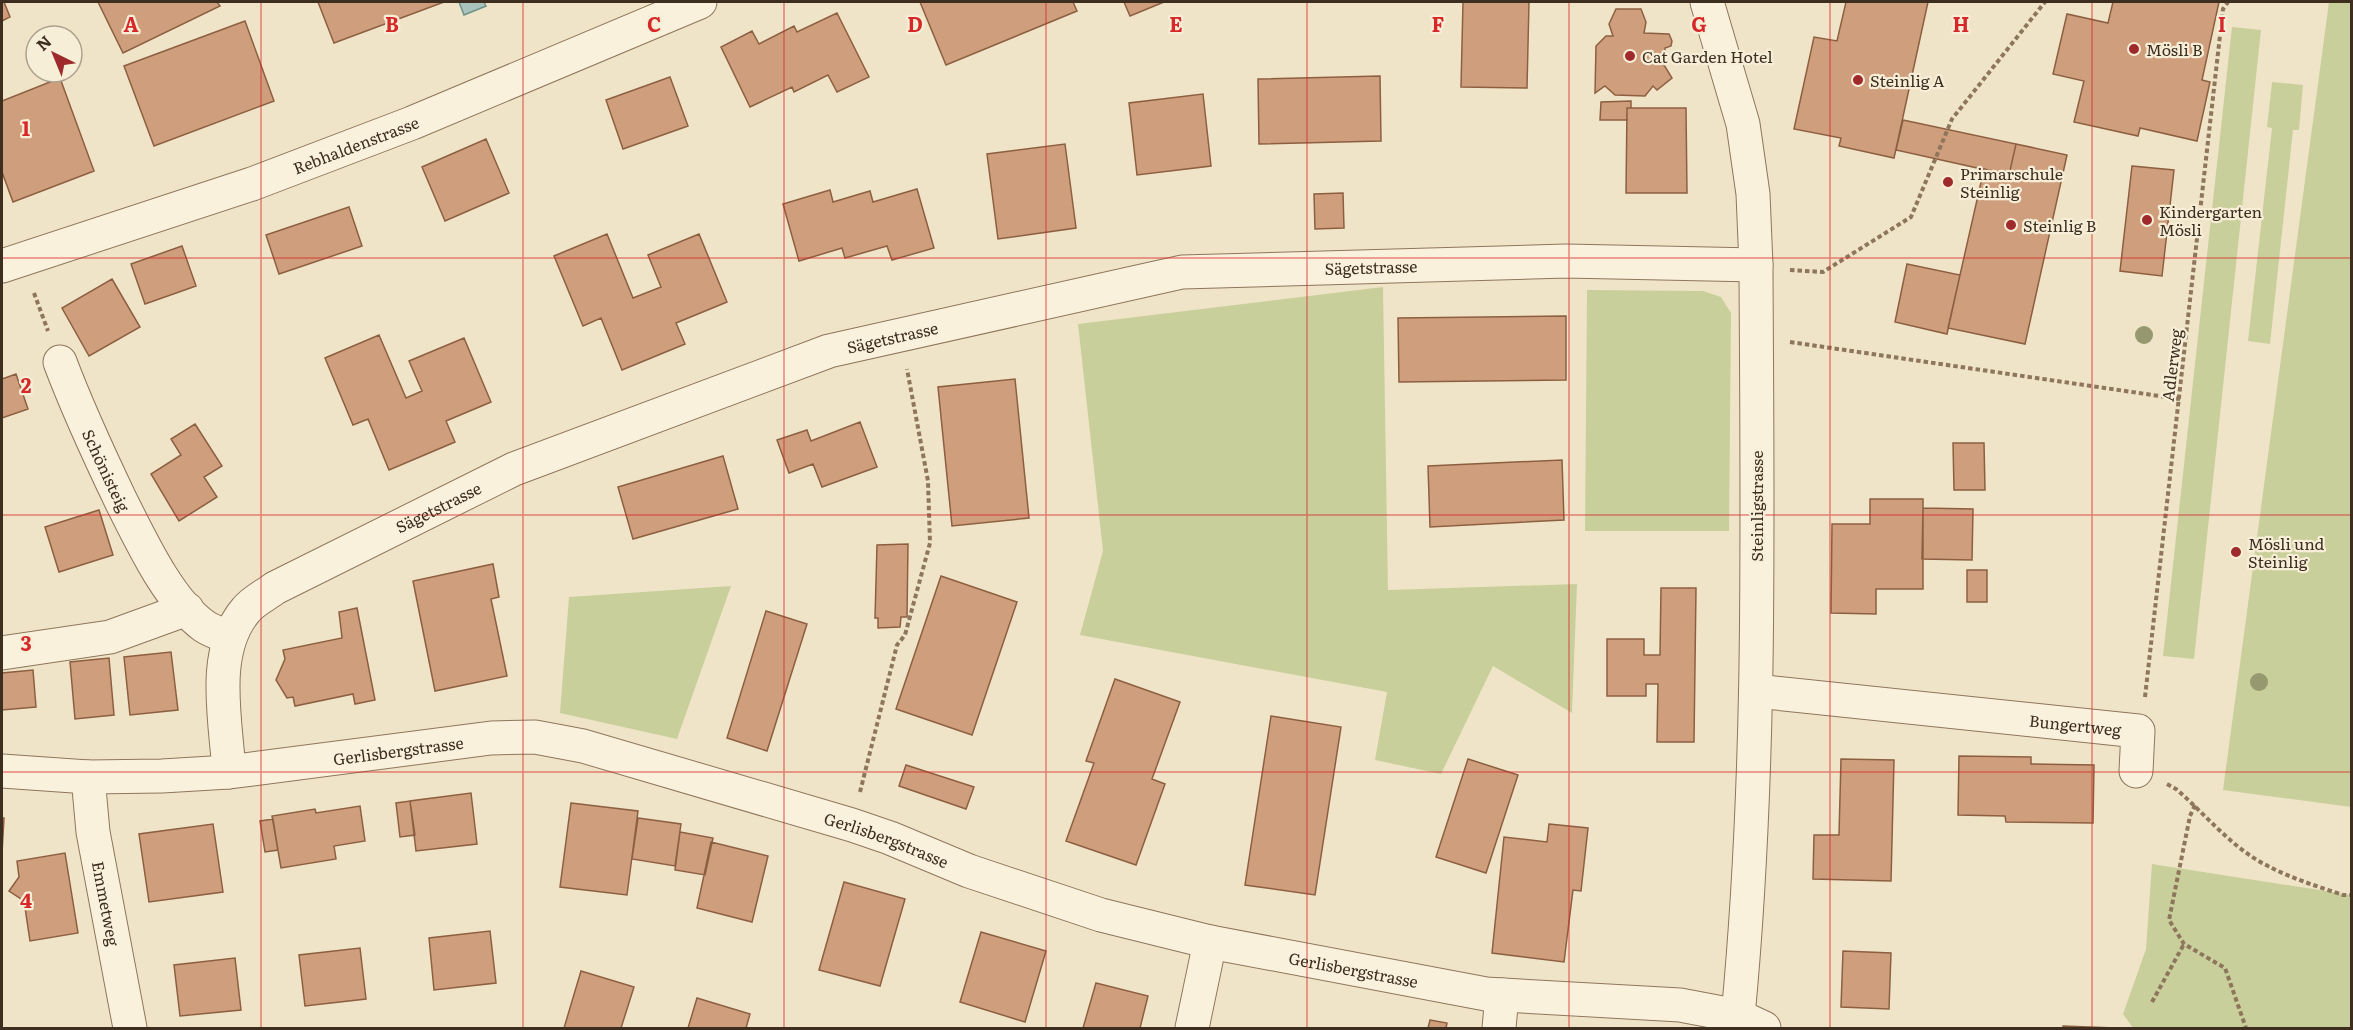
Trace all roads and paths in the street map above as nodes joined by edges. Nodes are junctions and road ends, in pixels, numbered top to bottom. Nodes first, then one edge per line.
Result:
1 (700, 2) edge
2 (1707, 2) edge
3 (2045, 2) edge
4 (2228, 2) edge
5 (2, 266) edge
6 (1772, 267) junction
7 (32, 286) dead end
8 (901, 335) junction
9 (1785, 342) dead end
10 (60, 362) joint
11 (2180, 399) junction
12 (187, 609) junction
13 (229, 637) junction
14 (2, 653) edge
15 (1756, 691) junction
16 (2138, 731) junction
17 (2, 771) edge
18 (2136, 771) joint
19 (229, 772) junction
20 (88, 777) junction
21 (860, 795) dead end
22 (2195, 805) junction
23 (2352, 895) edge
24 (1210, 942) junction
25 (2184, 944) junction
26 (1502, 995) junction
27 (2152, 1002) dead end
28 (1751, 1022) edge
29 (130, 1029) edge
30 (1192, 1029) edge
31 (1499, 1029) edge
32 (2246, 1029) edge

1 - 5 street, Rebhaldenstrasse
2 - 6 street, Steinligstrasse
3 - 6 path
4 - 11 path, Adlerweg
6 - 8 street, Sägetstrasse
6 - 15 street, Steinligstrasse
7 - 10 path
8 - 13 street, Sägetstrasse
8 - 21 path
9 - 11 path
10 - 12 street, Schönisteig
11 - 16 path, Adlerweg
12 - 13 street, Schönisteig
12 - 14 street
13 - 19 street, Sägetstrasse
15 - 16 street, Bungertweg
15 - 28 street, Steinligstrasse
16 - 18 street, Bungertweg
17 - 20 street, Gerlisbergstrasse
18 - 22 path
19 - 20 street, Gerlisbergstrasse
19 - 24 street, Gerlisbergstrasse
20 - 29 street, Emmetweg
22 - 23 path
22 - 25 path
24 - 26 street, Gerlisbergstrasse
24 - 30 street
25 - 27 path
25 - 32 path
26 - 28 street, Gerlisbergstrasse
26 - 31 street

